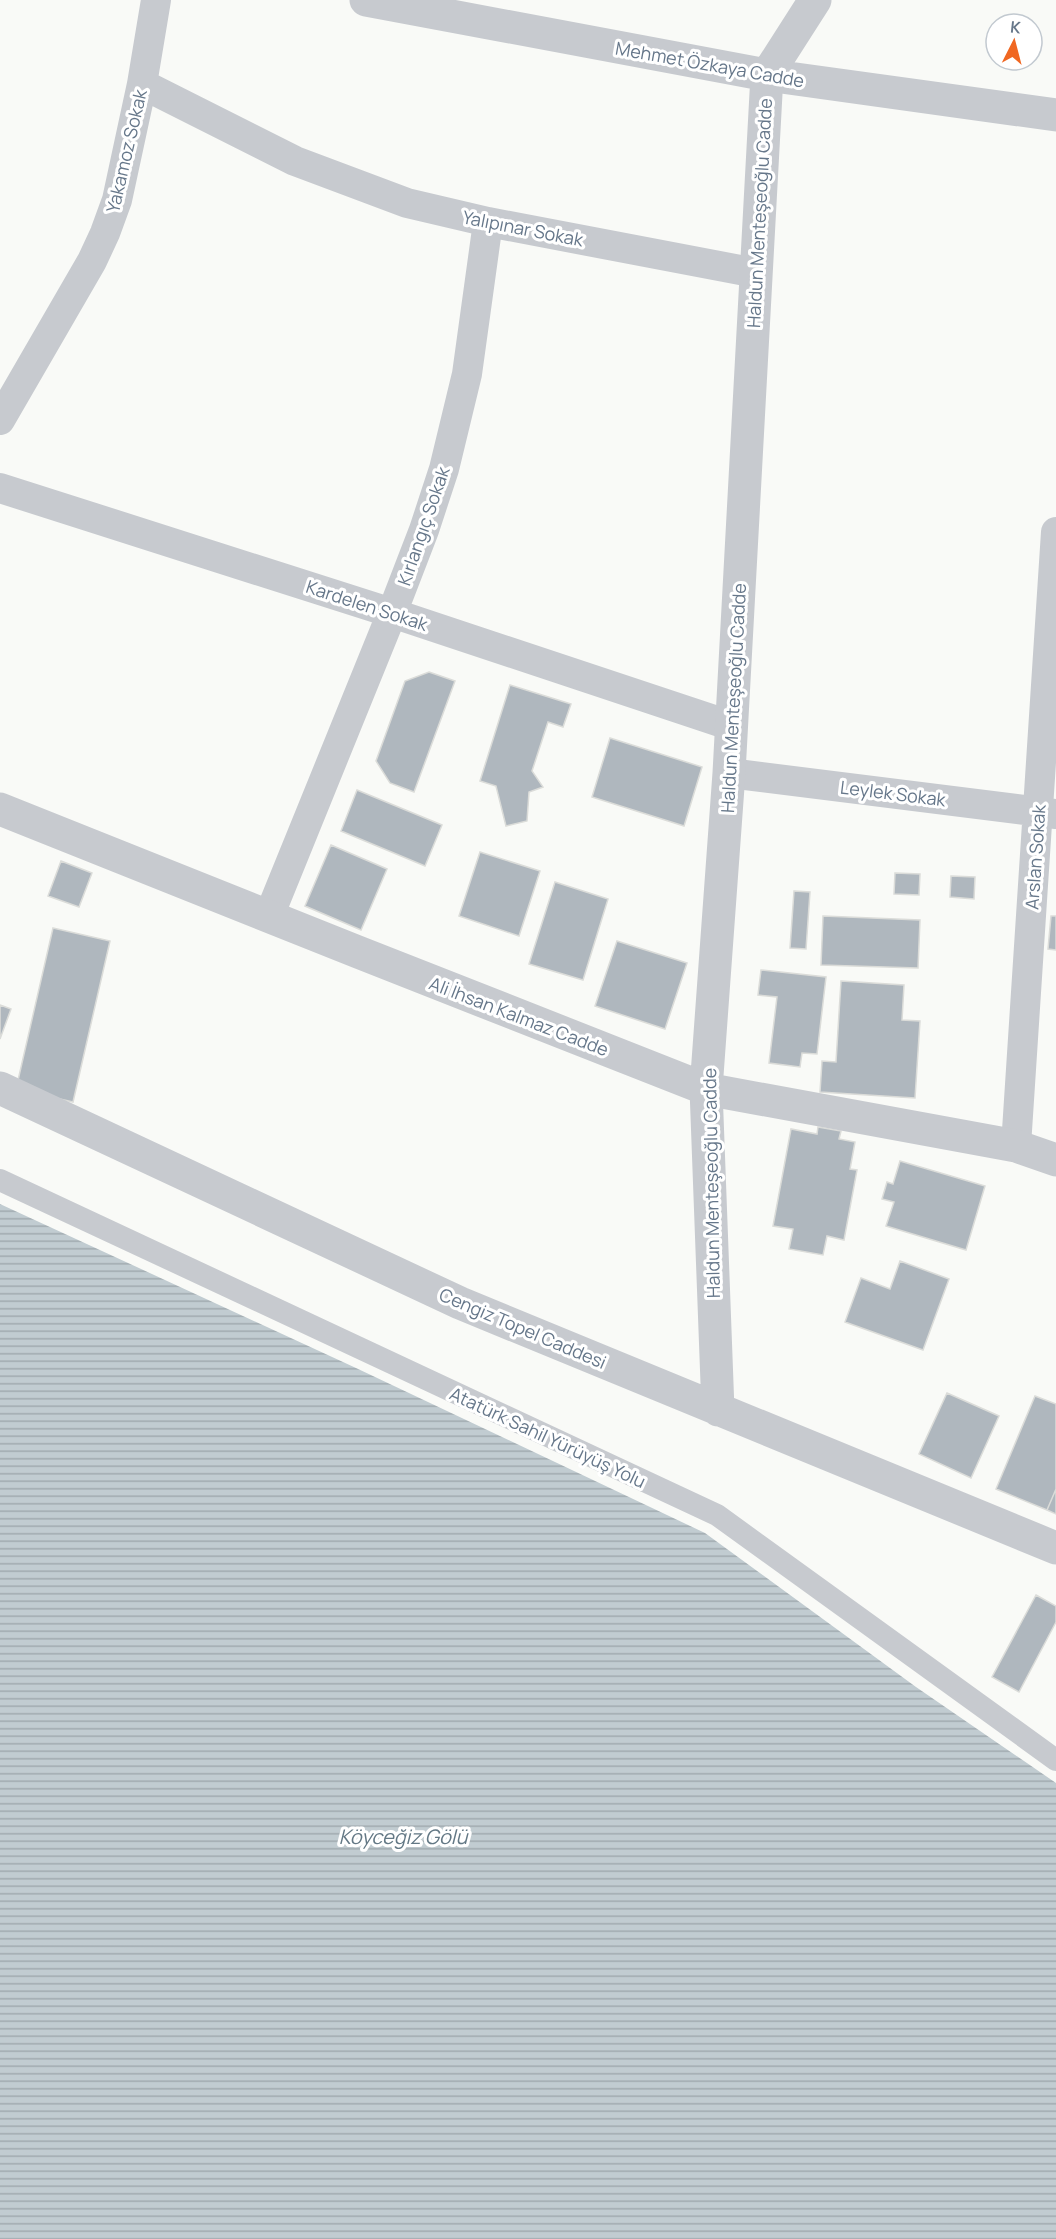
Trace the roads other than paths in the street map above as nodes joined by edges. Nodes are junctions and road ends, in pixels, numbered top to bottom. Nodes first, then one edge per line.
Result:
1 (156, 0) edge
2 (366, 0) edge
3 (815, 0) edge
4 (767, 75) junction
5 (142, 84) junction
6 (1056, 116) edge
7 (488, 222) junction
8 (756, 273) junction
9 (0, 420) edge
10 (0, 488) edge
11 (1056, 532) edge
12 (392, 613) junction
13 (732, 726) junction
14 (729, 773) junction
15 (0, 809) edge
16 (1047, 813) edge
17 (269, 916) junction
18 (0, 1088) edge
19 (706, 1089) junction
20 (1016, 1146) junction
21 (1056, 1160) edge
22 (0, 1180) edge
23 (718, 1410) junction
24 (1056, 1548) edge
25 (1056, 1760) edge

1 - 5 street, Yakamoz Sokak
2 - 4 street, Mehmet Özkaya Cadde
3 - 4 street, Haldun Menteşeoğlu Cadde
4 - 6 street, Mehmet Özkaya Cadde
4 - 8 street, Haldun Menteşeoğlu Cadde
5 - 7 street, Yalıpınar Sokak
5 - 9 street, Yakamoz Sokak
7 - 8 street, Yalıpınar Sokak
7 - 12 street, Kırlangıç Sokak
8 - 13 street, Haldun Menteşeoğlu Cadde
10 - 12 street, Kardelen Sokak
11 - 16 street, Arslan Sokak
12 - 13 street, Kardelen Sokak
12 - 17 street, Kırlangıç Sokak
13 - 14 street, Haldun Menteşeoğlu Cadde
14 - 16 street, Leylek Sokak
14 - 19 street, Haldun Menteşeoğlu Cadde
15 - 17 street, Ali İhsan Kalmaz Cadde
16 - 20 street, Arslan Sokak
17 - 19 street, Ali İhsan Kalmaz Cadde
18 - 23 street, Cengiz Topel Caddesi
19 - 20 street, Ali İhsan Kalmaz Cadde
19 - 23 street, Haldun Menteşeoğlu Cadde
20 - 21 street, Ali İhsan Kalmaz Cadde
22 - 25 street, Atatürk Sahil Yürüyüş Yolu
23 - 24 street, Cengiz Topel Caddesi

